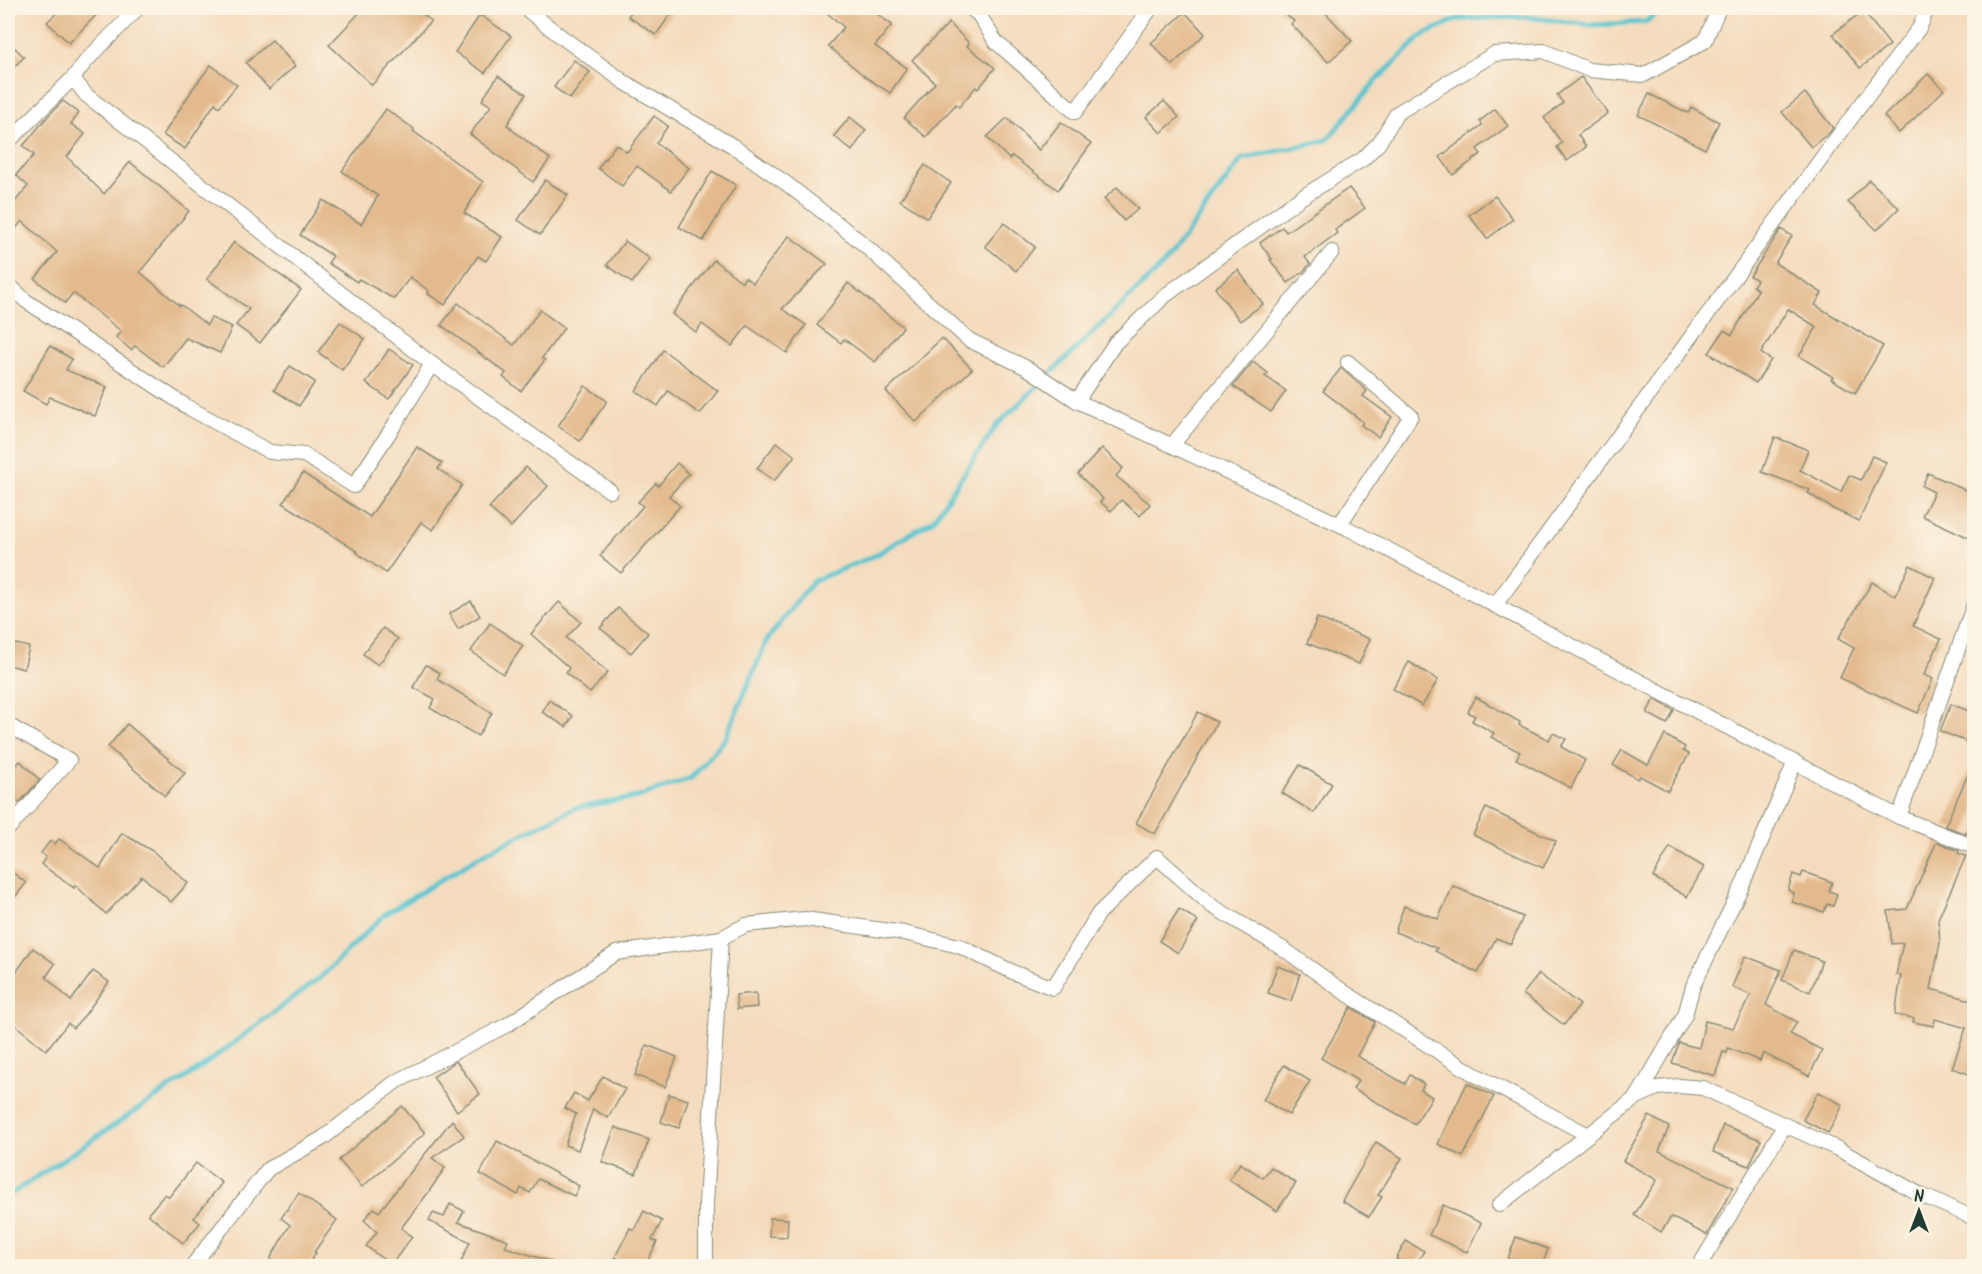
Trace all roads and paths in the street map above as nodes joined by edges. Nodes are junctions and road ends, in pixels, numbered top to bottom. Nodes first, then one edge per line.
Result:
1 (138, 8) edge
2 (525, 8) edge
3 (970, 8) edge
4 (1151, 8) edge
5 (1719, 8) edge
6 (1928, 8) edge
7 (73, 78) junction
8 (8, 142) edge
9 (1332, 252) dead end
10 (8, 285) edge
11 (1348, 362) dead end
12 (432, 364) junction
13 (1077, 401) junction
14 (1172, 445) junction
15 (610, 491) dead end
16 (1340, 524) junction
17 (1974, 604) edge
18 (1495, 605) junction
19 (8, 725) edge
20 (1795, 762) junction
21 (1899, 817) junction
22 (8, 829) edge
23 (1974, 847) edge
24 (721, 938) junction
25 (1637, 1097) junction
26 (1785, 1125) junction
27 (1588, 1136) junction
28 (1499, 1205) dead end
29 (1974, 1218) edge
30 (192, 1266) edge
31 (706, 1266) edge
32 (1699, 1266) edge

1 - 7 street
2 - 13 street
3 - 4 street
5 - 13 street
6 - 18 street
7 - 8 street
7 - 12 street
9 - 14 street
10 - 12 street
11 - 16 street
12 - 15 street
13 - 14 street
14 - 16 street
16 - 18 street
17 - 21 street
18 - 20 street
19 - 22 street
20 - 21 street
20 - 25 street
21 - 23 street
24 - 27 street
24 - 30 street
24 - 31 street
25 - 26 street
25 - 27 street
26 - 29 street
26 - 32 street
27 - 28 street

